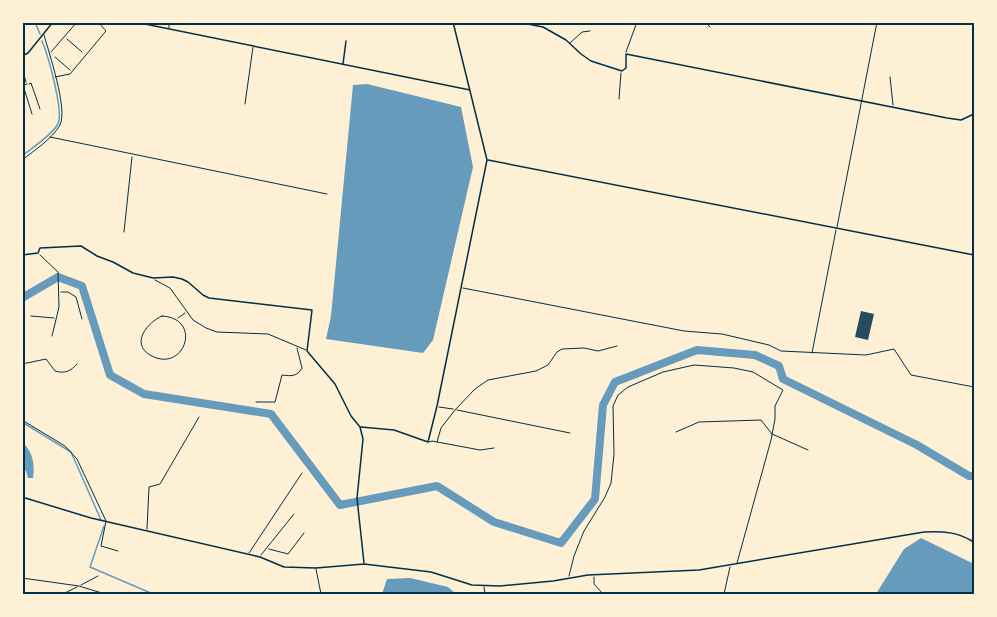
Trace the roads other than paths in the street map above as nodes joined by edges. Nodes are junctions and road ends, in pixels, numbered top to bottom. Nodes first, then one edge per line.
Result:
1 (53, 22) edge
2 (76, 22) edge
3 (98, 22) edge
4 (135, 22) edge
5 (170, 22) edge
6 (453, 22) edge
7 (517, 22) edge
8 (637, 22) edge
9 (705, 22) edge
10 (877, 22) edge
11 (710, 27) dead end
12 (169, 30) junction
13 (590, 31) dead end
14 (44, 35) junction
15 (346, 41) dead end
16 (570, 43) junction
17 (253, 47) junction
18 (49, 53) junction
19 (626, 54) junction
20 (22, 56) edge
21 (343, 65) junction
22 (622, 71) junction
23 (55, 76) junction
24 (890, 77) dead end
25 (470, 90) junction
26 (619, 99) dead end
27 (862, 101) junction
28 (245, 104) dead end
29 (894, 107) junction
30 (975, 114) edge
31 (50, 137) junction
32 (132, 155) junction
33 (22, 160) edge
34 (487, 160) junction
35 (327, 194) dead end
36 (836, 228) junction
37 (124, 232) dead end
38 (38, 254) junction
39 (22, 255) edge
40 (975, 255) edge
41 (153, 278) junction
42 (462, 288) junction
43 (59, 292) junction
44 (186, 312) junction
45 (31, 316) dead end
46 (56, 318) junction
47 (82, 319) dead end
48 (176, 319) junction
49 (52, 336) dead end
50 (297, 346) junction
51 (617, 346) dead end
52 (308, 351) junction
53 (812, 353) junction
54 (22, 364) edge
55 (77, 364) dead end
56 (975, 387) edge
57 (256, 402) dead end
58 (437, 406) junction
59 (455, 410) junction
60 (199, 417) dead end
61 (22, 420) edge
62 (360, 427) junction
63 (676, 432) dead end
64 (570, 433) dead end
65 (772, 434) junction
66 (428, 442) junction
67 (437, 442) junction
68 (494, 448) dead end
69 (808, 450) dead end
70 (302, 473) dead end
71 (22, 497) edge
72 (294, 514) dead end
73 (106, 521) junction
74 (147, 531) junction
75 (304, 533) dead end
76 (975, 542) edge
77 (267, 549) junction
78 (118, 551) dead end
79 (248, 554) junction
80 (260, 557) junction
81 (737, 562) junction
82 (364, 564) junction
83 (731, 564) junction
84 (315, 568) junction
85 (594, 575) junction
86 (98, 576) dead end
87 (22, 578) edge
88 (569, 578) junction
89 (79, 586) junction
90 (484, 586) junction
91 (63, 594) edge
92 (105, 594) edge
93 (321, 594) edge
94 (485, 594) edge
95 (603, 594) edge
96 (724, 594) edge

1 - 14 street
2 - 18 lane
3 - 23 lane
4 - 12 street
5 - 12 lane
6 - 25 street
7 - 16 street
8 - 19 lane
9 - 11 lane
10 - 27 lane
12 - 17 street
13 - 16 lane
14 - 18 lane
14 - 20 street
15 - 21 street
16 - 22 street
17 - 21 street
17 - 28 lane
18 - 23 lane
19 - 22 street
19 - 27 street
21 - 25 street
22 - 26 lane
23 - 31 lane
24 - 29 lane
25 - 34 street
27 - 29 street
27 - 36 lane
29 - 30 street
31 - 32 lane
31 - 33 lane
32 - 35 lane
32 - 37 lane
34 - 36 street
34 - 42 street
36 - 40 street
36 - 53 lane
38 - 39 street
38 - 41 street
38 - 43 lane
41 - 44 lane
41 - 52 street
42 - 53 lane
42 - 58 street
43 - 46 lane
43 - 47 lane
44 - 48 lane
44 - 50 lane
45 - 46 lane
46 - 49 lane
48 - 48 lane
50 - 52 lane
50 - 57 lane
51 - 59 lane
52 - 62 street
53 - 56 lane
54 - 55 lane
58 - 59 lane
58 - 66 street
59 - 64 lane
59 - 67 lane
60 - 74 lane
61 - 73 lane
62 - 66 street
62 - 82 street
63 - 65 lane
65 - 69 lane
65 - 81 lane
65 - 88 lane
66 - 67 lane
67 - 68 lane
70 - 79 lane
71 - 73 street
72 - 77 lane
73 - 74 street
73 - 78 lane
74 - 79 street
75 - 77 lane
76 - 81 street
77 - 80 lane
79 - 80 street
80 - 84 street
81 - 83 street
82 - 84 street
82 - 90 street
83 - 85 street
83 - 96 lane
84 - 93 lane
85 - 88 street
85 - 95 lane
86 - 89 lane
87 - 89 lane
88 - 90 street
89 - 91 lane
89 - 92 lane
90 - 94 lane

